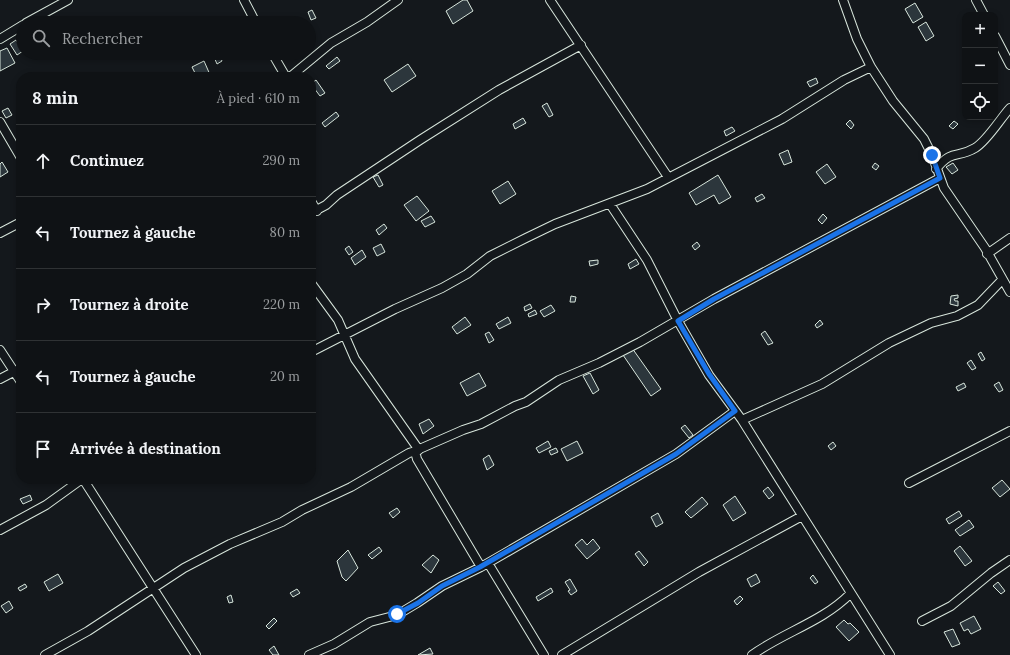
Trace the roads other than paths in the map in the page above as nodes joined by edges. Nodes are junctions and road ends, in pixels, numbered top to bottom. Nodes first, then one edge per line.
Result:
1 (68, 0) edge
2 (244, 0) edge
3 (550, 0) edge
4 (843, 0) edge
5 (976, 0) edge
6 (393, 2) edge
7 (982, 12) edge
8 (39, 16) edge
9 (252, 16) edge
10 (16, 29) edge
11 (0, 38) edge
12 (998, 42) edge
13 (581, 45) junction
14 (316, 55) edge
15 (276, 60) edge
16 (310, 60) edge
17 (1010, 64) edge
18 (871, 67) junction
19 (283, 72) edge
20 (296, 72) edge
21 (1010, 108) edge
22 (0, 122) edge
23 (16, 149) edge
24 (936, 169) junction
25 (668, 177) junction
26 (940, 178) junction
27 (610, 204) junction
28 (316, 211) edge
29 (16, 225) edge
30 (0, 234) edge
31 (1010, 238) edge
32 (988, 254) junction
33 (1002, 280) junction
34 (316, 290) edge
35 (1010, 292) edge
36 (678, 321) junction
37 (345, 335) junction
38 (0, 350) edge
39 (316, 350) edge
40 (16, 368) edge
41 (16, 371) edge
42 (0, 379) edge
43 (735, 411) junction
44 (742, 420) junction
45 (1010, 431) edge
46 (417, 450) junction
47 (909, 482) dead end
48 (75, 484) edge
49 (85, 484) edge
50 (802, 516) junction
51 (0, 530) edge
52 (1010, 560) edge
53 (484, 565) junction
54 (152, 587) junction
55 (850, 594) junction
56 (922, 621) dead end
57 (566, 654) edge
58 (45, 655) edge
59 (196, 655) edge
60 (309, 655) edge
61 (544, 655) edge
62 (752, 655) edge
63 (890, 655) edge

1 - 8 street
2 - 9 street
3 - 13 street
4 - 18 street
5 - 7 street
6 - 14 street
10 - 11 street
12 - 17 street
13 - 25 street
13 - 28 street
15 - 19 street
16 - 20 street
18 - 24 street
18 - 25 street
21 - 24 street
22 - 23 street
24 - 26 street
25 - 27 street
26 - 32 street
26 - 36 street
27 - 36 street
27 - 37 street
29 - 30 street
31 - 32 street
32 - 33 street
33 - 35 street
33 - 44 street
34 - 37 street
36 - 43 street
36 - 46 street
37 - 39 street
37 - 46 street
38 - 40 street
41 - 42 street
43 - 44 street
43 - 53 street
44 - 50 street
45 - 47 street
46 - 53 street
46 - 54 street
48 - 51 street
49 - 54 street
50 - 55 street
50 - 57 street
52 - 56 street
53 - 60 street
53 - 61 street
54 - 58 street
54 - 59 street
55 - 62 street
55 - 63 street

